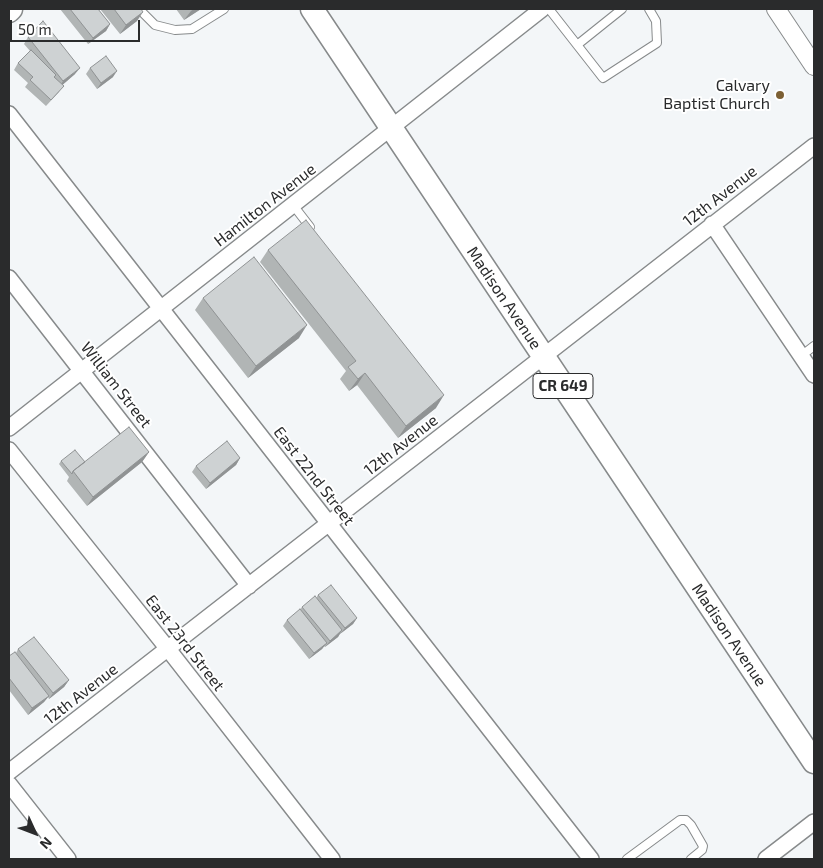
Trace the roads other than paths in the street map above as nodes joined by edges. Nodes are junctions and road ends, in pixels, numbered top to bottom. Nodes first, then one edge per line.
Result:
1 (139, 9) edge
2 (224, 9) edge
3 (312, 9) edge
4 (542, 9) edge
5 (549, 9) edge
6 (622, 9) edge
7 (649, 9) edge
8 (776, 9) edge
9 (577, 44) junction
10 (812, 58) edge
11 (9, 114) edge
12 (391, 128) junction
13 (814, 146) edge
14 (293, 205) junction
15 (712, 224) junction
16 (313, 231) edge
17 (9, 278) edge
18 (161, 309) junction
19 (814, 346) edge
20 (543, 356) junction
21 (802, 356) junction
22 (82, 371) junction
23 (814, 375) edge
24 (9, 428) edge
25 (9, 450) edge
26 (329, 524) junction
27 (249, 586) junction
28 (168, 649) junction
29 (814, 762) edge
30 (9, 772) edge
31 (9, 784) edge
32 (814, 822) edge
33 (68, 859) edge
34 (332, 859) edge
35 (591, 859) edge
36 (626, 859) edge
37 (691, 859) edge
38 (766, 859) edge

1 - 2 lane
3 - 12 main road, Madison Avenue / CR 649
4 - 12 street, Hamilton Avenue
5 - 9 lane
6 - 9 lane
7 - 9 lane
8 - 10 street
11 - 18 street, East 22nd Street
12 - 14 street, Hamilton Avenue
12 - 20 main road, Madison Avenue / CR 649
13 - 15 street, 12th Avenue
14 - 16 lane
14 - 18 street, Hamilton Avenue
15 - 20 street, 12th Avenue
15 - 21 street
17 - 22 street, William Street
18 - 22 street, Hamilton Avenue
18 - 26 street, East 22nd Street
19 - 21 lane
20 - 26 street, 12th Avenue
20 - 29 main road, Madison Avenue / CR 649
21 - 23 street
22 - 24 street, Hamilton Avenue
22 - 27 street, William Street
25 - 28 street, East 23rd Street
26 - 27 street, 12th Avenue
26 - 35 street, East 22nd Street
27 - 28 street, 12th Avenue
28 - 30 street, 12th Avenue
28 - 34 street, East 23rd Street
31 - 33 street
32 - 38 street
36 - 37 lane

